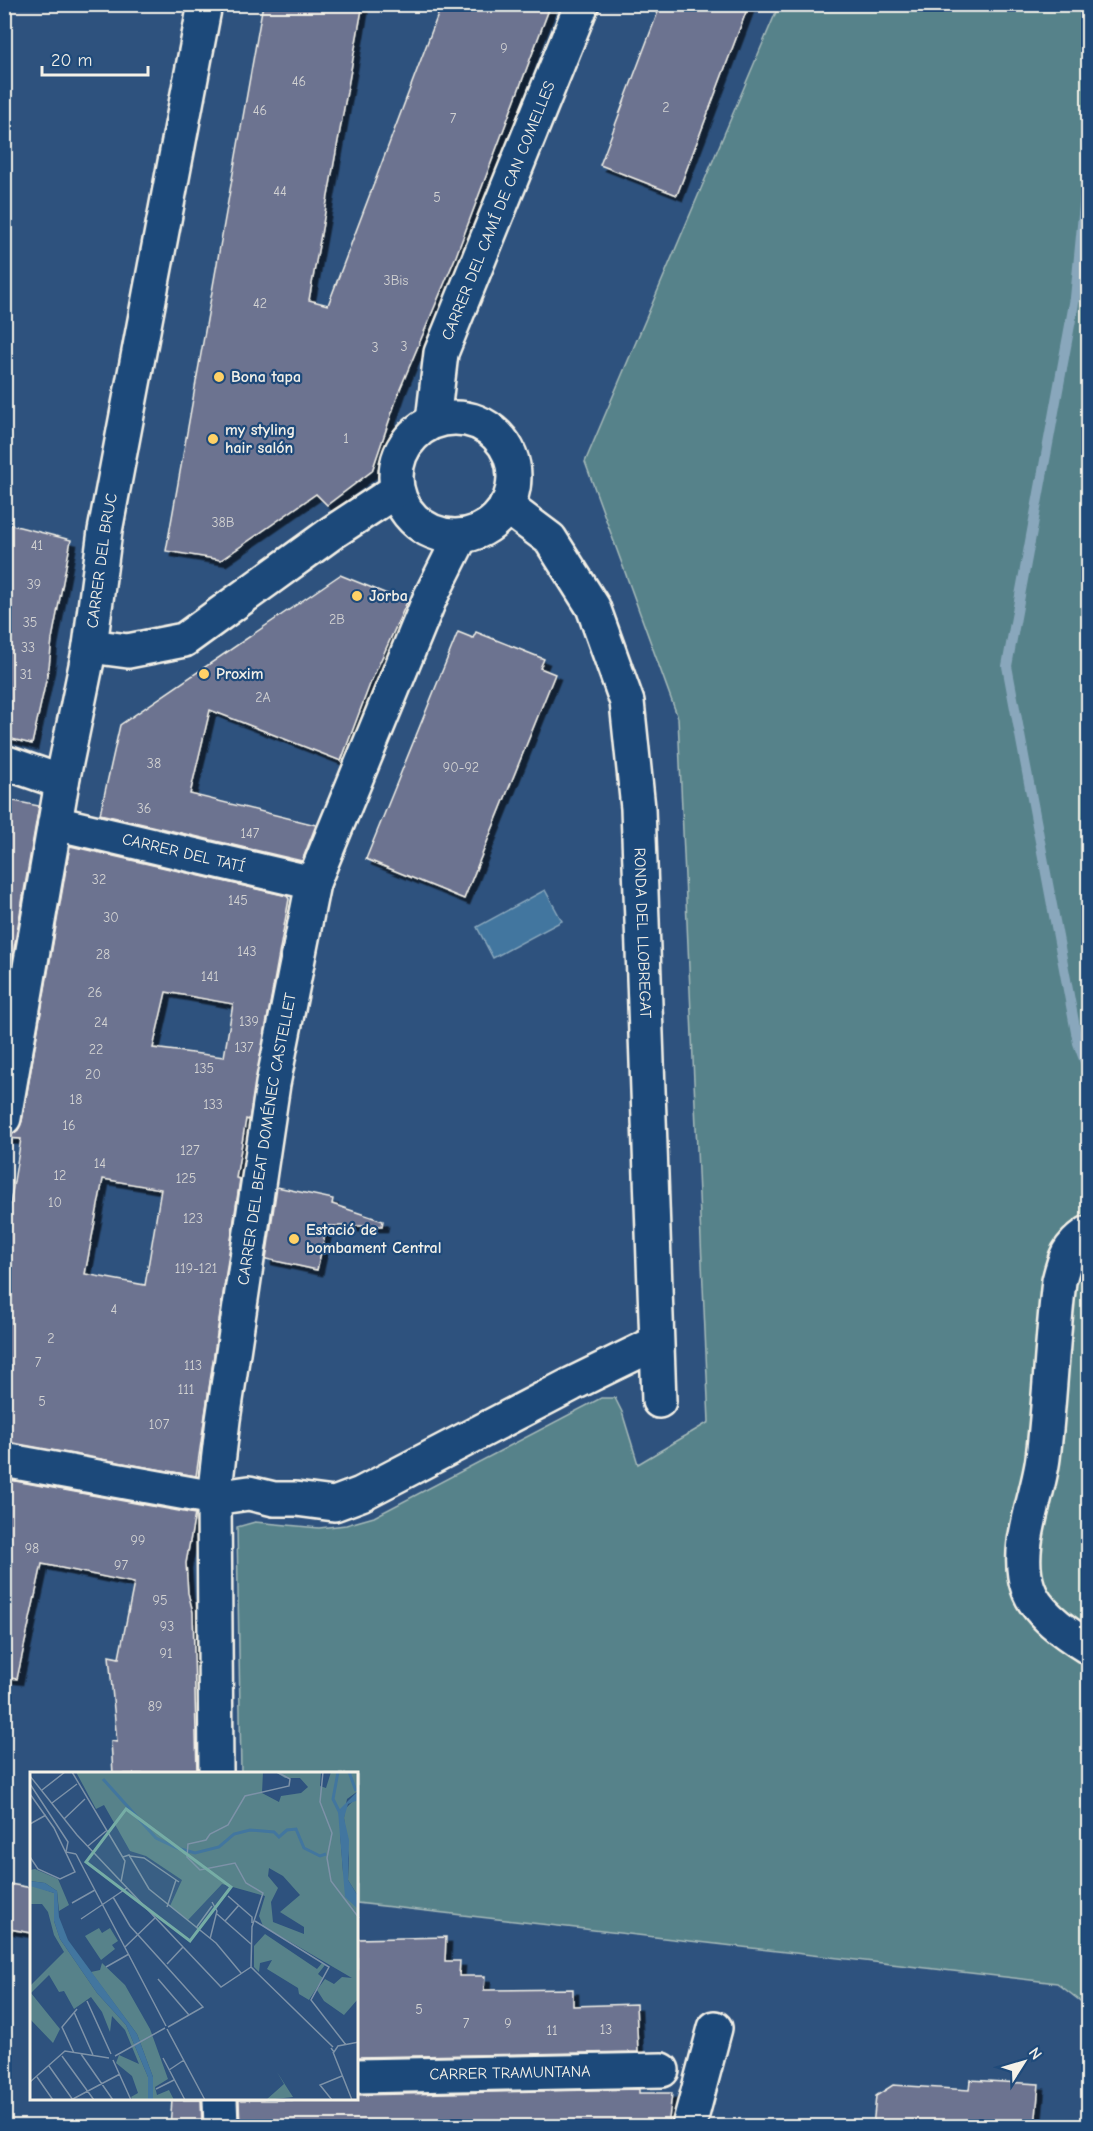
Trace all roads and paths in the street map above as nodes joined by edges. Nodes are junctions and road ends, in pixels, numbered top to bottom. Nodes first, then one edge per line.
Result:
1 (205, 4) edge
2 (582, 4) edge
3 (433, 421) junction
4 (397, 490) junction
5 (506, 506) junction
6 (461, 536) junction
7 (90, 646) junction
8 (4, 762) edge
9 (62, 782) junction
10 (55, 823) junction
11 (313, 883) junction
12 (4, 1119) edge
13 (1089, 1233) edge
14 (656, 1343) junction
15 (659, 1401) dead end
16 (4, 1460) edge
17 (214, 1498) junction
18 (1089, 1647) edge
19 (216, 1772) edge
20 (715, 2028) dead end
21 (662, 2070) dead end
22 (358, 2076) edge
23 (220, 2101) edge
24 (221, 2127) edge
25 (689, 2127) edge

1 - 7 street, CARRER DEL BRUC
2 - 3 street, CARRER DEL CAMÍ DE CAN COMELLES
3 - 4 street
3 - 5 street
4 - 6 street
4 - 7 street
5 - 6 street
5 - 14 street, RONDA DEL LLOBREGAT
6 - 11 street, CARRER DEL BEAT DOMÉNEC CASTELLET
7 - 9 street, CARRER DEL BRUC
8 - 9 street
9 - 10 street, CARRER DEL BRUC
10 - 11 street, CARRER DEL TATÍ
10 - 12 street, CARRER DEL BRUC
11 - 17 street, CARRER DEL BEAT DOMÉNEC CASTELLET
13 - 18 street
14 - 15 street, RONDA DEL LLOBREGAT
14 - 17 street
16 - 17 street
17 - 19 street, CARRER DEL BEAT DOMÉNEC CASTELLET
20 - 25 street
21 - 22 street, CARRER TRAMUNTANA
23 - 24 street

